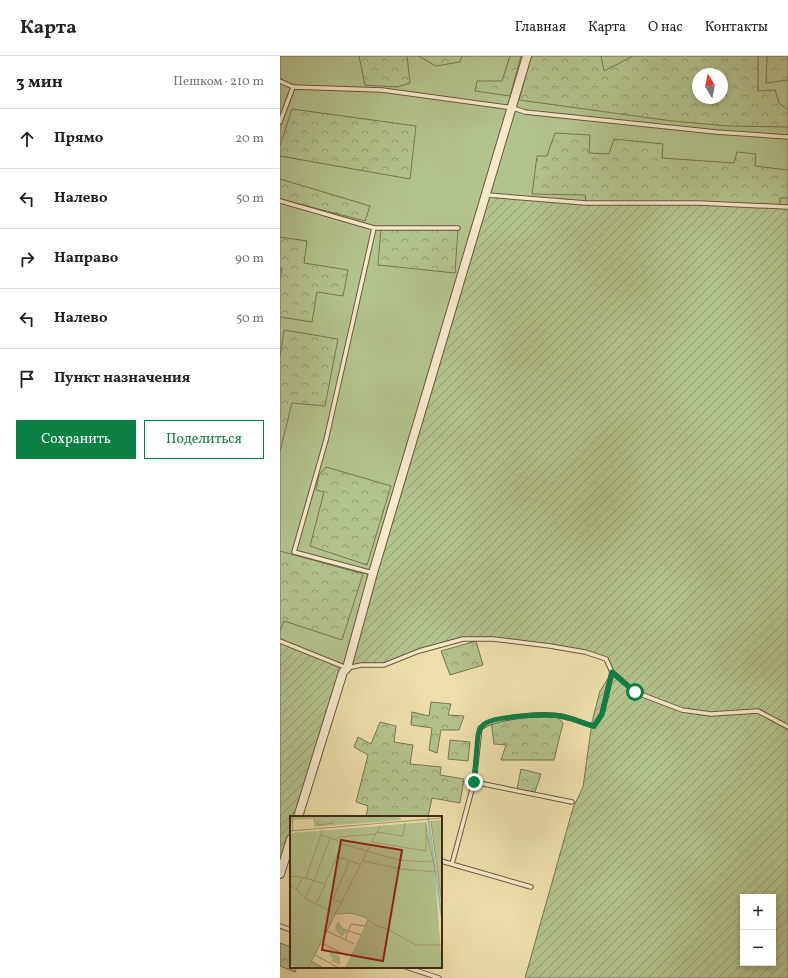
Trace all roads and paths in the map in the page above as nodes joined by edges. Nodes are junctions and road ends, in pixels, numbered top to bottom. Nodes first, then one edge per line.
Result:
1 (527, 56) edge
2 (280, 81) edge
3 (293, 87) junction
4 (513, 108) junction
5 (280, 122) edge
6 (788, 137) edge
7 (487, 195) junction
8 (280, 201) edge
9 (788, 207) edge
10 (374, 228) junction
11 (458, 228) dead end
12 (373, 573) junction
13 (280, 641) edge
14 (347, 668) junction
15 (612, 672) junction
16 (788, 726) edge
17 (474, 782) junction
18 (572, 802) dead end
19 (298, 816) edge
20 (290, 842) edge
21 (442, 861) edge
22 (452, 864) junction
23 (280, 874) edge
24 (531, 887) dead end
25 (280, 926) edge
26 (290, 930) edge
27 (409, 968) edge
28 (439, 978) edge

1 - 4 street
2 - 3 lane
3 - 4 lane
3 - 5 lane
4 - 6 lane
4 - 7 street
7 - 9 lane
7 - 12 street
8 - 10 lane
10 - 11 lane
10 - 12 lane
12 - 14 street
13 - 14 lane
14 - 15 lane
14 - 19 street
15 - 16 lane
15 - 17 lane
17 - 18 lane
17 - 22 lane
20 - 23 street
21 - 22 lane
22 - 24 lane
25 - 26 lane
27 - 28 lane

